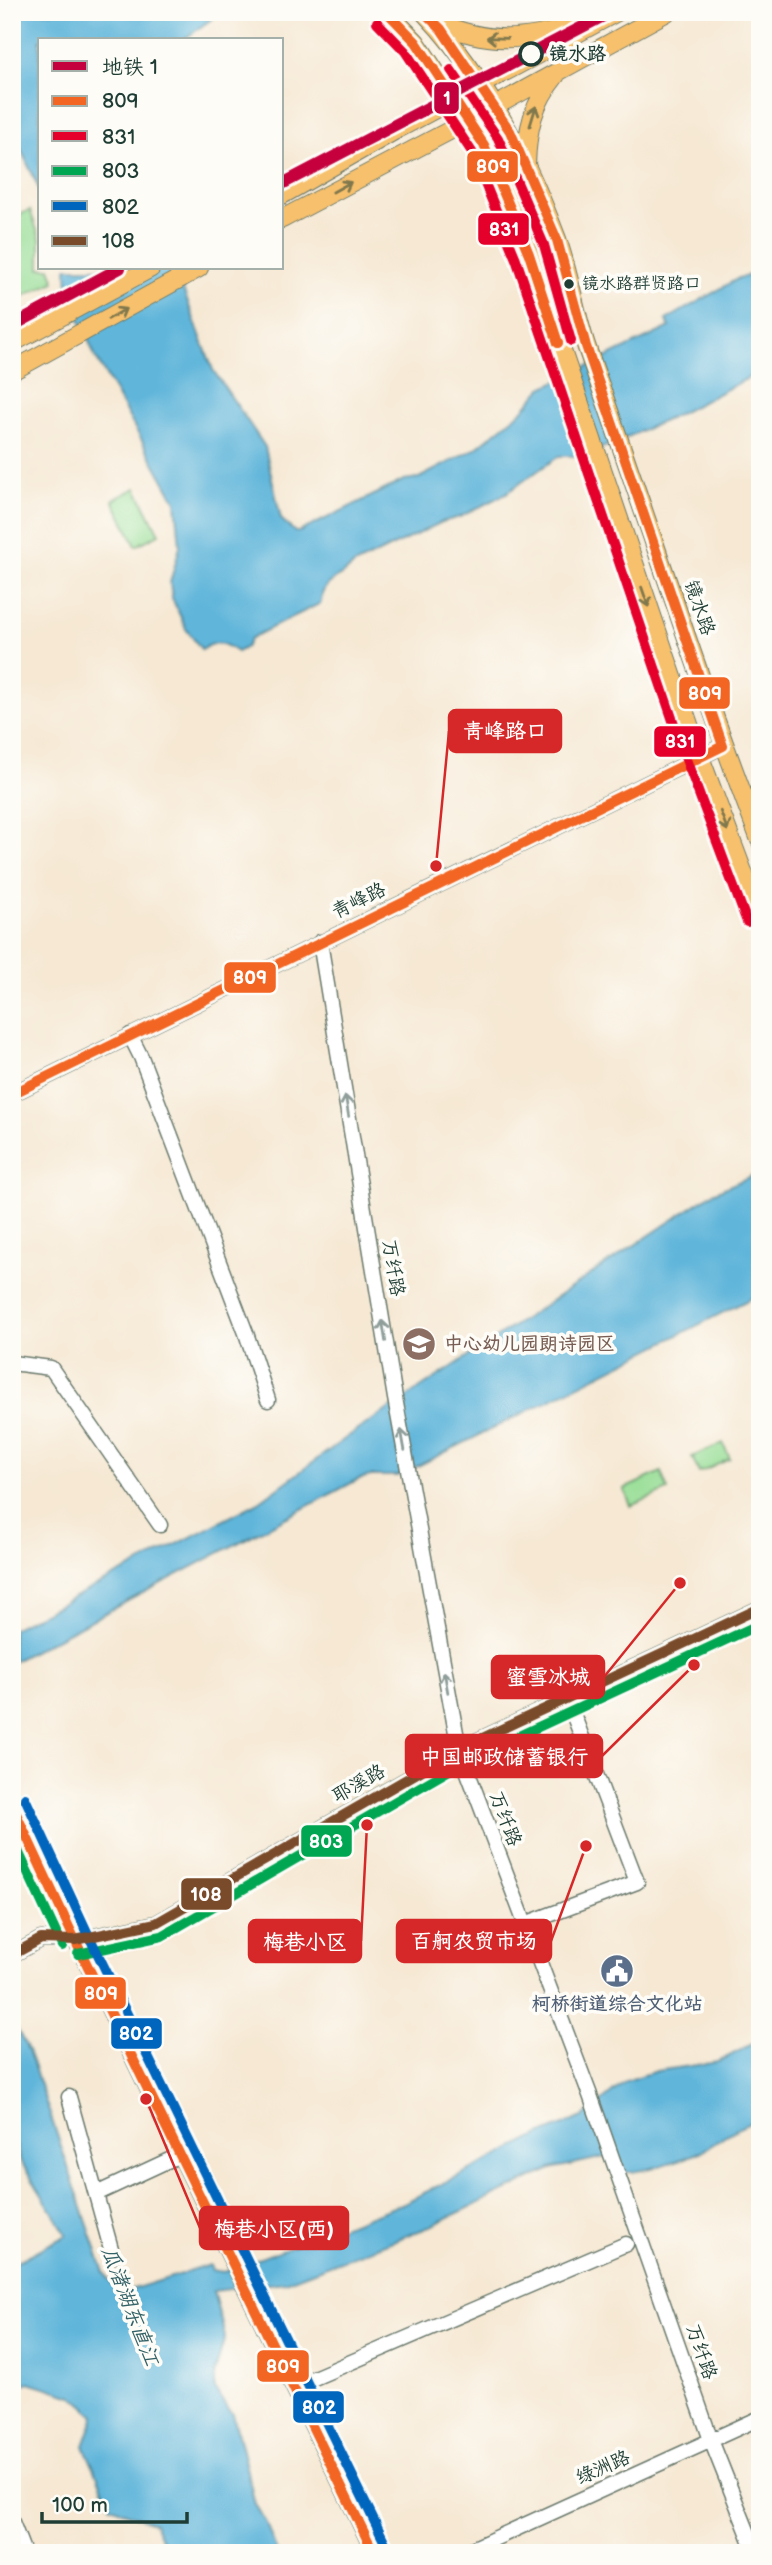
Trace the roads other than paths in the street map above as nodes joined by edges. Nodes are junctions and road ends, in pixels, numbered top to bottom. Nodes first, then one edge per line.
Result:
1 (387, 12) edge
2 (667, 12) edge
3 (612, 13) edge
4 (428, 17) edge
5 (560, 71) junction
6 (480, 86) junction
7 (455, 100) junction
8 (494, 107) junction
9 (468, 121) junction
10 (526, 169) junction
11 (284, 194) edge
12 (284, 218) edge
13 (147, 270) edge
14 (195, 270) edge
15 (12, 343) edge
16 (12, 371) edge
17 (723, 746) junction
18 (700, 757) junction
19 (760, 840) edge
20 (760, 917) edge
21 (12, 928) edge
22 (320, 942) junction
23 (12, 949) edge
24 (130, 1035) junction
25 (12, 1094) edge
26 (12, 1363) edge
27 (268, 1400) dead end
28 (160, 1525) dead end
29 (760, 1608) edge
30 (567, 1698) junction
31 (459, 1749) junction
32 (12, 1804) edge
33 (525, 1924) junction
34 (75, 1940) junction
35 (12, 1955) edge
36 (69, 2097) dead end
37 (180, 2155) junction
38 (96, 2194) junction
39 (626, 2244) dead end
40 (113, 2256) dead end
41 (293, 2387) junction
42 (760, 2418) edge
43 (711, 2440) junction
44 (12, 2522) edge
45 (24, 2553) edge
46 (374, 2553) edge
47 (463, 2553) edge
48 (756, 2553) edge

1 - 7 main road
2 - 5 main road
3 -> 4 main road
3 - 6 main road
4 - 6 main road, 镜水路
5 - 8 main road
10 -> 5 main road
6 - 7 main road
6 - 8 main road, 镜水路
7 - 9 main road
7 - 11 main road
8 - 9 main road
8 - 10 main road, 镜水路
12 -> 9 main road
9 -> 18 main road
10 - 17 main road, 镜水路
13 - 15 main road
16 -> 14 main road
17 - 18 street, 青峰路
17 - 19 main road, 镜水路
18 -> 20 main road
18 - 22 street, 青峰路
21 - 23 street
22 - 24 street, 青峰路
31 -> 22 street, 万纤路
24 - 25 street, 青峰路
24 - 27 street
26 - 28 street
29 - 30 street, 耶溪路
30 - 31 street, 耶溪路
30 - 33 street
31 - 33 street, 万纤路
31 - 34 street, 耶溪路
32 - 34 street
33 - 43 street, 万纤路
34 - 35 street, 耶溪路
34 - 37 street
36 - 38 street
37 - 38 street
37 - 41 street
38 - 40 street
39 - 41 street
41 - 46 street
42 - 43 street, 绿洲路
43 - 47 street, 绿洲路
43 - 48 street, 万纤路
44 - 45 street

